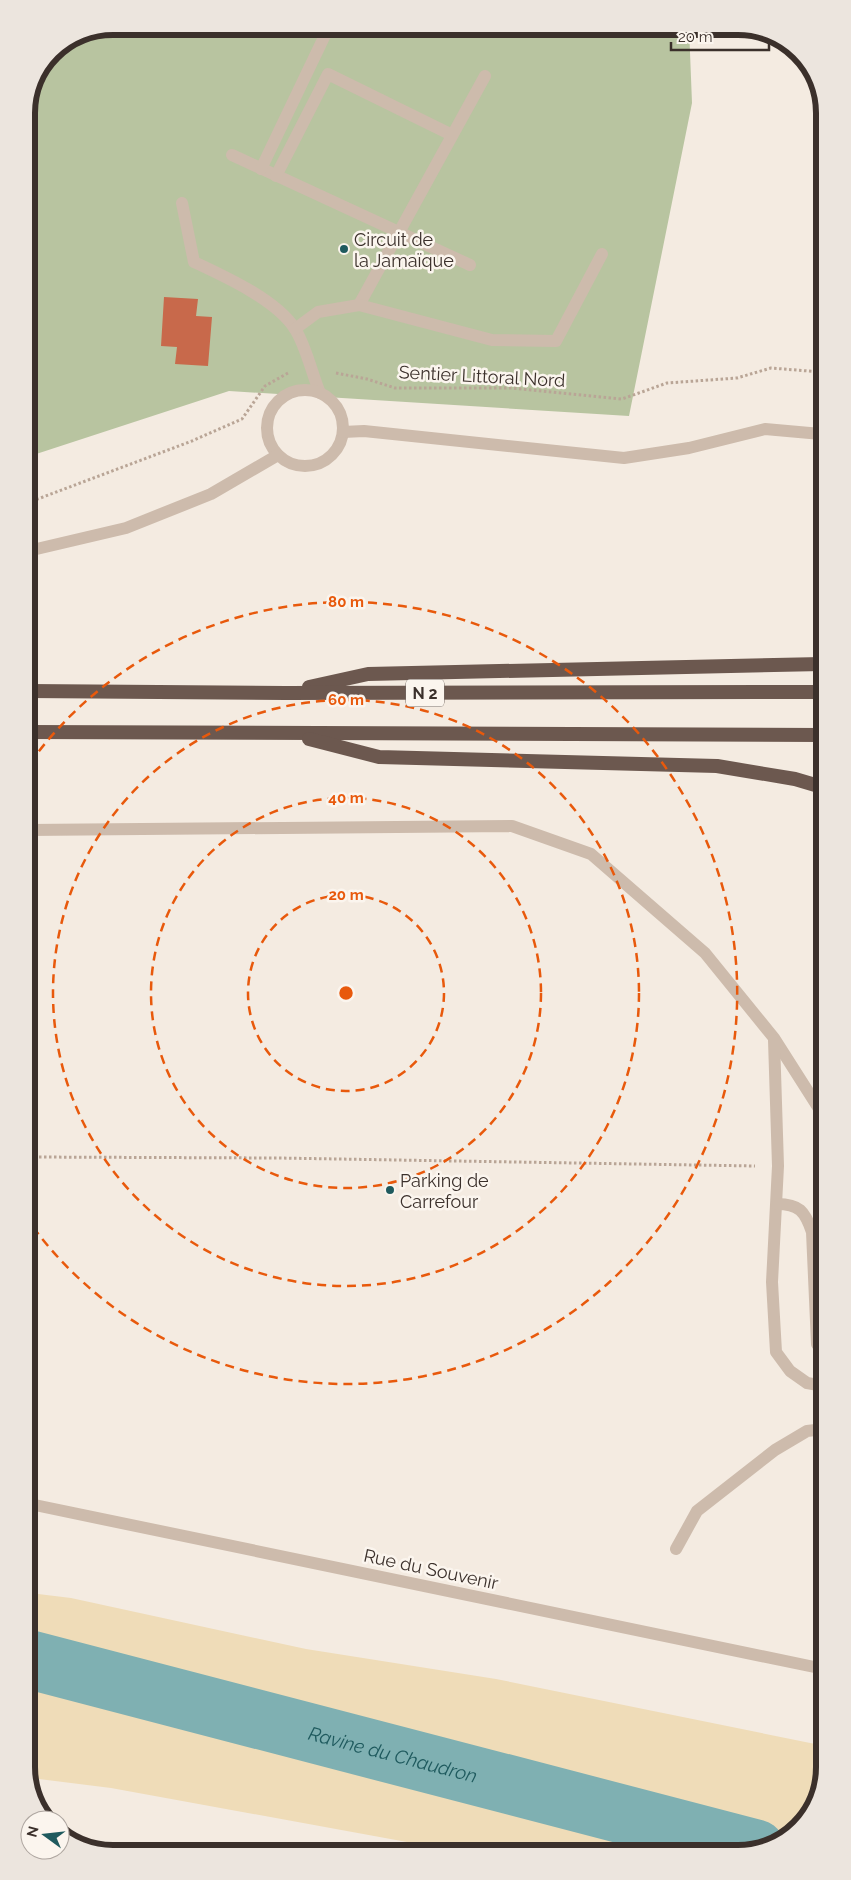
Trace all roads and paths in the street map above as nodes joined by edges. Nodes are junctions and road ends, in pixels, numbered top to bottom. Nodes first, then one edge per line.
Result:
1 (325, 35) edge
2 (485, 76) dead end
3 (452, 135) junction
4 (232, 155) dead end
5 (261, 169) junction
6 (276, 176) junction
7 (182, 203) dead end
8 (399, 233) junction
9 (602, 254) dead end
10 (470, 265) dead end
11 (359, 305) junction
12 (295, 329) junction
13 (311, 371) junction
14 (816, 372) edge
15 (320, 393) junction
16 (343, 432) junction
17 (816, 434) edge
18 (278, 455) junction
19 (35, 500) edge
20 (35, 549) edge
21 (816, 664) edge
22 (35, 690) edge
23 (816, 692) edge
24 (285, 693) junction
25 (35, 732) edge
26 (287, 734) junction
27 (816, 735) edge
28 (816, 785) edge
29 (35, 830) edge
30 (774, 1038) junction
31 (816, 1104) edge
32 (35, 1157) edge
33 (778, 1166) junction
34 (777, 1204) junction
35 (816, 1322) edge
36 (816, 1384) edge
37 (816, 1430) edge
38 (35, 1505) edge
39 (676, 1549) dead end
40 (816, 1667) edge

1 - 5 street
2 - 3 street
3 - 6 street
3 - 8 street
4 - 5 street
5 - 6 street
6 - 8 street
7 - 12 street
8 - 10 street
8 - 11 street
9 - 11 street
11 - 12 street
12 - 13 street
13 - 14 path, Sentier Littoral Nord
13 - 15 street
13 - 19 path, Sentier Littoral Nord
15 - 16 street
15 - 18 street
16 - 17 street
16 - 18 street
18 - 20 street
21 - 24 highway
22 - 24 highway, N 2
23 - 24 highway, N 2
25 - 26 highway
26 - 27 highway
26 - 28 highway
29 - 30 street
30 - 31 street
30 - 33 street
32 - 33 path
33 - 34 street
34 - 35 street
34 - 36 street
37 - 39 street
38 - 40 street, Rue du Souvenir

